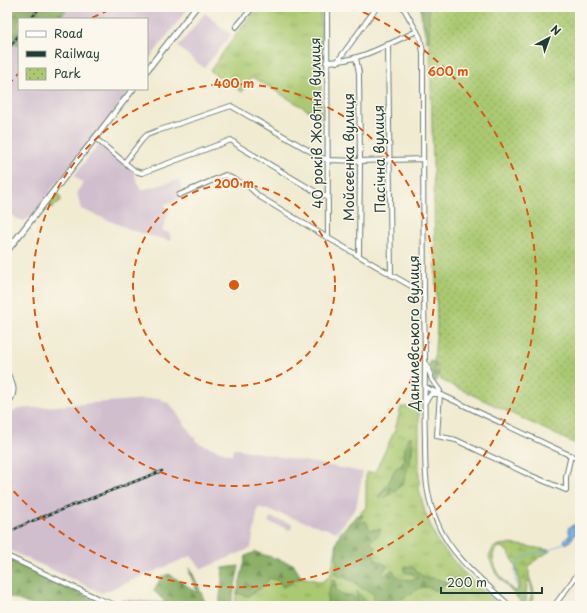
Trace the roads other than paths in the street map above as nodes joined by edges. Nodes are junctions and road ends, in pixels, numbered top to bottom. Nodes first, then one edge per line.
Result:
1 (196, 7) edge
2 (252, 7) edge
3 (326, 7) edge
4 (377, 7) edge
5 (403, 7) edge
6 (236, 27) dead end
7 (417, 30) junction
8 (388, 44) junction
9 (356, 58) junction
10 (326, 62) junction
11 (337, 62) junction
12 (148, 69) edge
13 (132, 90) edge
14 (95, 138) junction
15 (423, 159) junction
16 (328, 160) junction
17 (390, 160) junction
18 (360, 161) junction
19 (125, 162) junction
20 (179, 195) dead end
21 (329, 197) junction
22 (328, 238) junction
23 (7, 251) edge
24 (359, 256) junction
25 (391, 275) junction
26 (424, 293) junction
27 (425, 358) junction
28 (7, 374) edge
29 (424, 377) junction
30 (425, 387) junction
31 (440, 393) junction
32 (7, 404) edge
33 (424, 404) junction
34 (571, 455) junction
35 (580, 460) edge
36 (7, 556) edge
37 (580, 571) edge
38 (118, 606) edge
39 (510, 606) edge
40 (554, 606) edge

1 - 12 main road
2 - 6 street
3 - 10 street, 40 років Жовтня вулиця
4 - 11 street
5 - 7 street, Данилевського вулиця
7 - 8 street
7 - 15 street, Данилевського вулиця
8 - 9 street
8 - 17 street, Пасічна вулиця
9 - 11 street
9 - 18 street, Мойсеєнка вулиця
10 - 11 street
10 - 16 street, 40 років Жовтня вулиця
13 - 14 main road
14 - 19 street
14 - 23 main road
15 - 17 street
15 - 26 street, Данилевського вулиця
16 - 18 street
16 - 19 street
16 - 21 street, 40 років Жовтня вулиця
17 - 18 street
17 - 25 street, Пасічна вулиця
18 - 24 street, Мойсеєнка вулиця
19 - 21 street
20 - 22 street
21 - 22 street, 40 років Жовтня вулиця
22 - 24 street
24 - 25 street
25 - 26 street
26 - 27 street, Данилевського вулиця
27 - 29 street, Данилевського вулиця
27 - 31 street
28 - 32 main road
29 - 30 street, Данилевського вулиця
29 - 31 street
30 - 31 street
30 - 33 street, Данилевського вулиця
31 - 33 street
31 - 34 street
31 - 34 street
33 - 39 street, Данилевського вулиця
34 - 35 street
36 - 38 street
37 - 40 street

